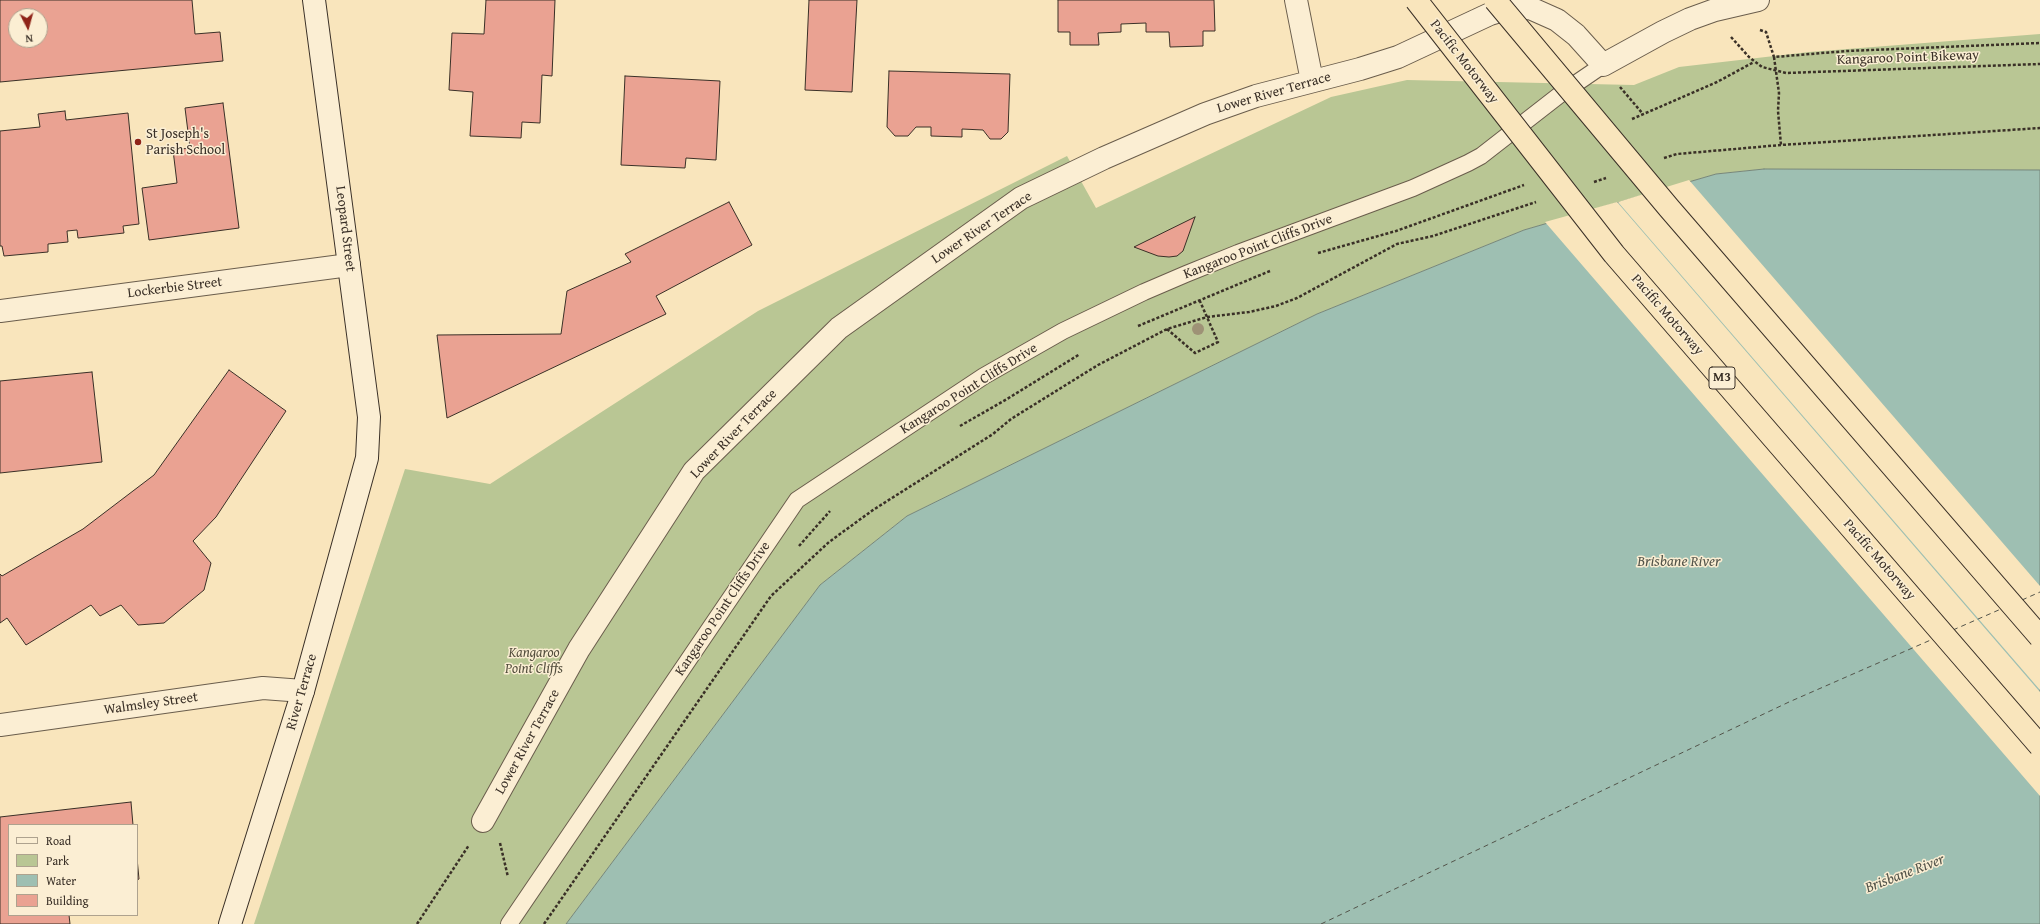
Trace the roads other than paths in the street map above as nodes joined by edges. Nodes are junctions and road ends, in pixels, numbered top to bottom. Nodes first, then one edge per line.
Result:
1 (314, 0) edge
2 (1296, 0) edge
3 (1416, 0) edge
4 (1495, 0) edge
5 (1758, 0) edge
6 (1603, 65) junction
7 (1312, 81) junction
8 (350, 265) junction
9 (0, 311) edge
10 (367, 458) joint
11 (2040, 637) edge
12 (303, 692) junction
13 (0, 725) edge
14 (2040, 746) edge
15 (488, 814) road end
16 (513, 918) edge
17 (230, 924) edge

1 - 8 street, Leopard Street
2 - 7 street
3 - 14 highway, Pacific Motorway / M3, bridge
4 - 11 highway, bridge
5 - 6 street
6 - 7 street, Lower River Terrace
6 - 16 lane, Kangaroo Point Cliffs Drive
7 - 15 street, Lower River Terrace
8 - 9 street, Lockerbie Street
8 - 10 street, Leopard Street
10 - 12 street, River Terrace
12 - 13 street, Walmsley Street
12 - 17 street, River Terrace

